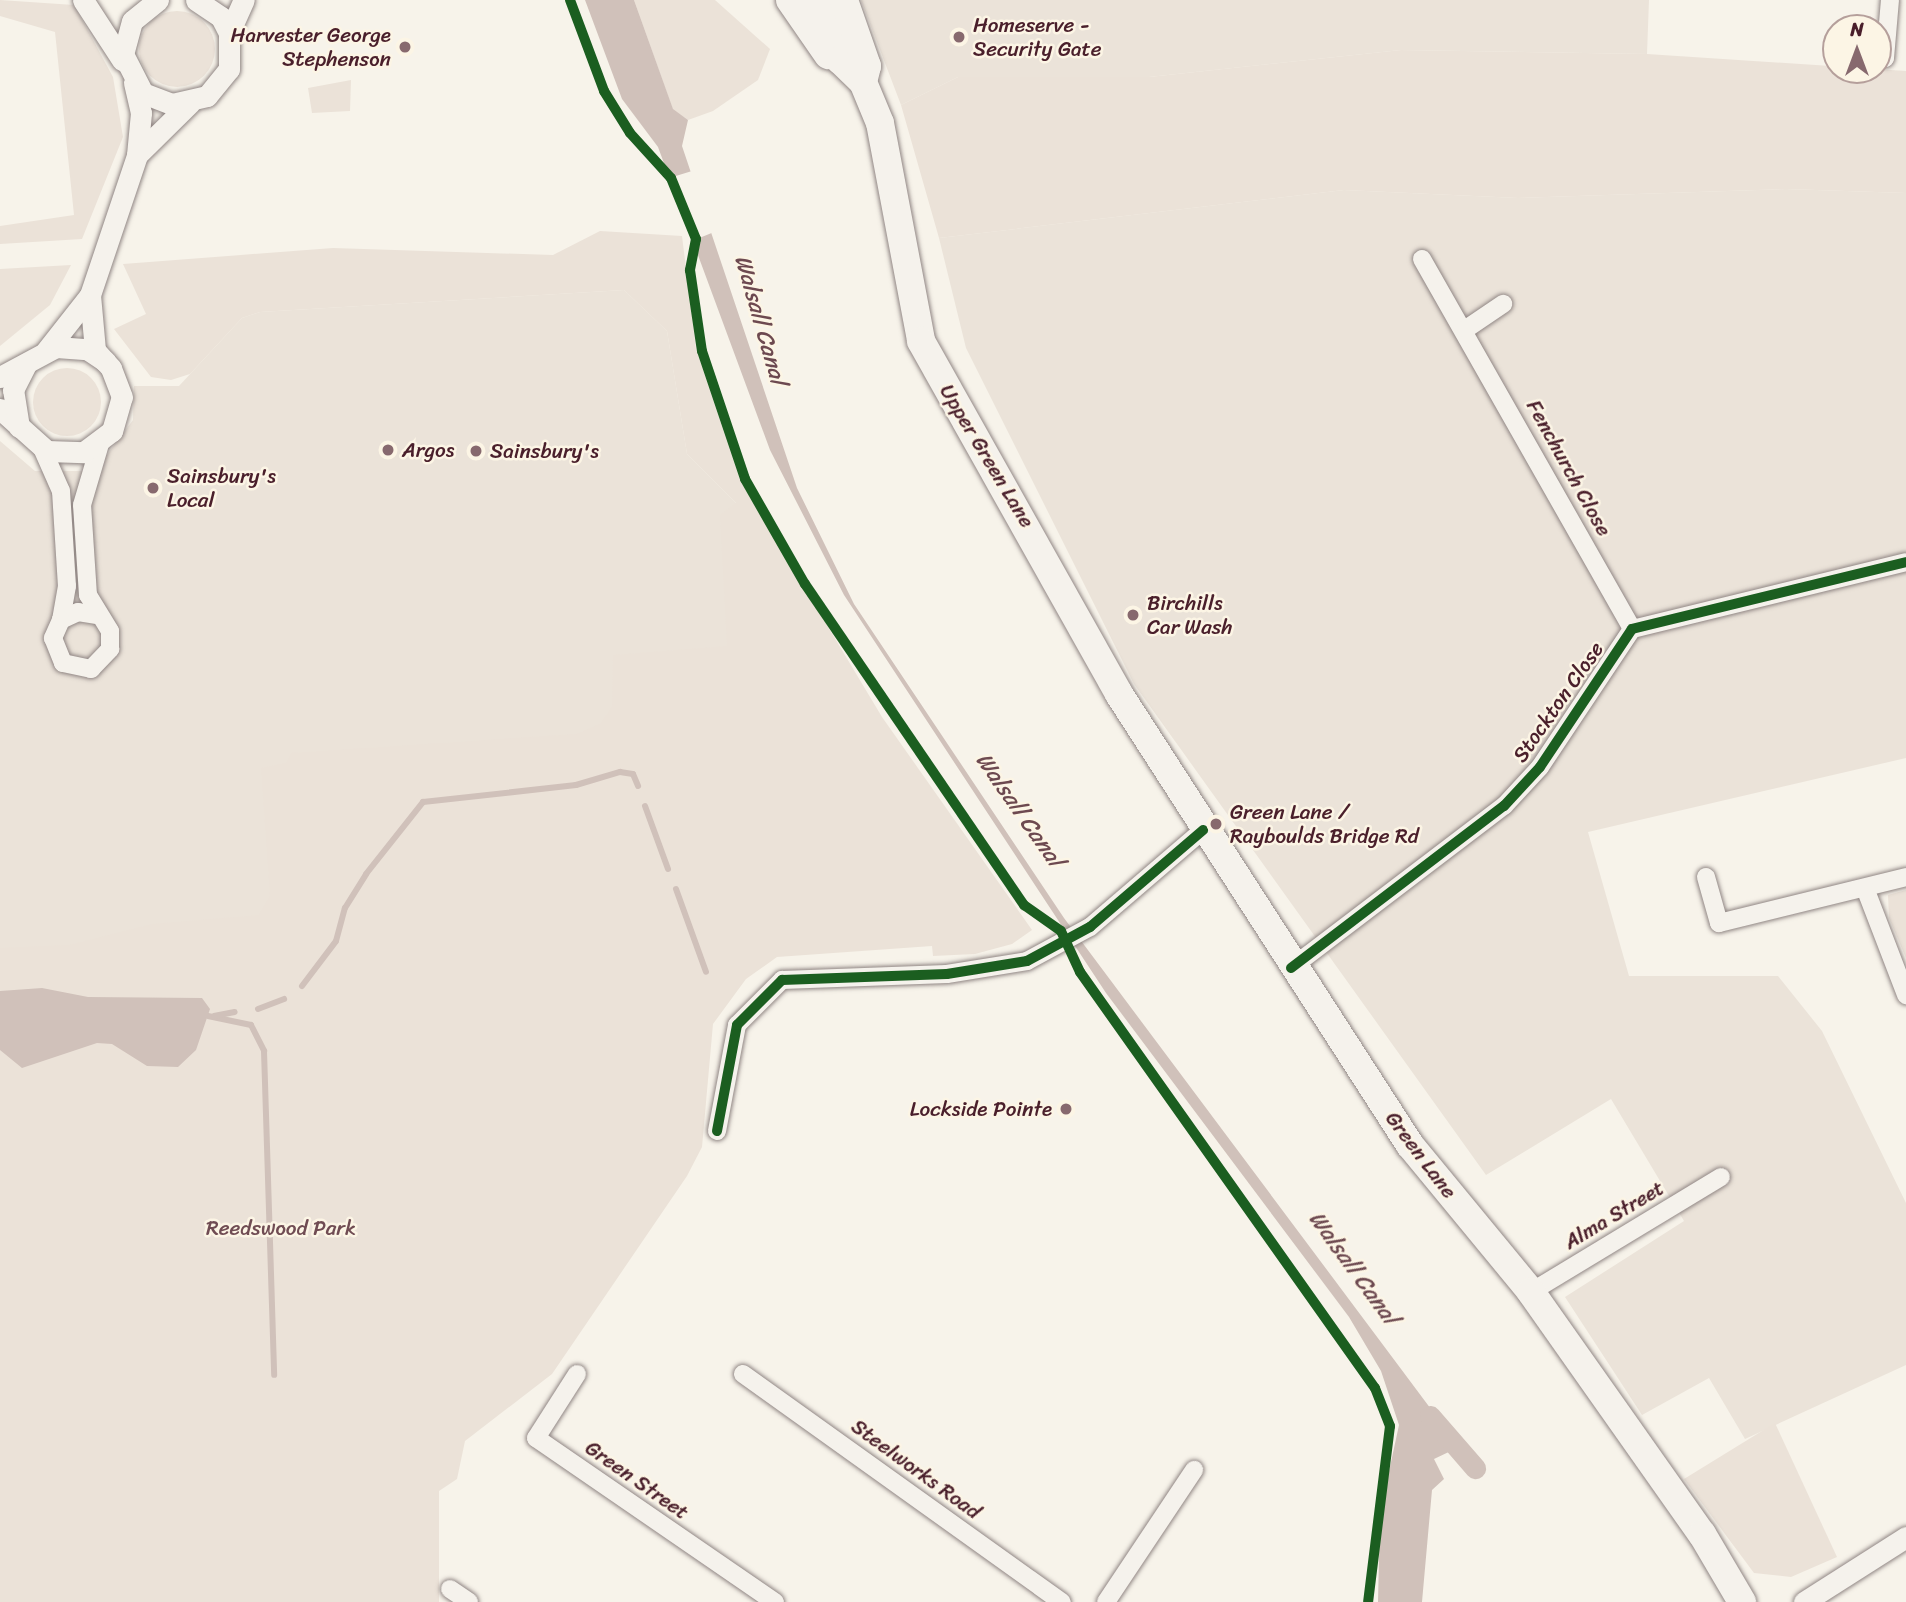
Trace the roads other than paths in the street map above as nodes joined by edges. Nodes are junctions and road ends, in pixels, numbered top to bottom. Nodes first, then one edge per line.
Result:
1 (83, 0) edge
2 (158, 0) edge
3 (196, 0) edge
4 (244, 0) edge
5 (790, 0) edge
6 (819, 0) edge
7 (844, 0) edge
8 (229, 33) junction
9 (840, 60) junction
10 (131, 77) junction
11 (863, 82) junction
12 (190, 103) junction
13 (137, 155) junction
14 (1422, 259) dead end
15 (92, 286) junction
16 (1503, 304) dead end
17 (1466, 329) junction
18 (37, 356) junction
19 (106, 363) junction
20 (0, 377) edge
21 (0, 410) edge
22 (19, 426) junction
23 (100, 444) junction
24 (42, 448) junction
25 (1906, 562) edge
26 (97, 615) junction
27 (61, 620) junction
28 (1632, 629) junction
29 (1119, 694) joint
30 (1202, 830) junction
31 (1706, 877) dead end
32 (1906, 877) edge
33 (1865, 888) junction
34 (1291, 968) junction
35 (1906, 995) edge
36 (717, 1130) dead end
37 (1721, 1177) dead end
38 (1531, 1292) junction
39 (577, 1374) dead end
40 (743, 1374) dead end
41 (1194, 1470) dead end
42 (1906, 1537) edge
43 (450, 1589) dead end
44 (469, 1602) edge
45 (775, 1602) edge
46 (1062, 1602) edge
47 (1106, 1602) edge
48 (1742, 1602) edge
49 (1804, 1602) edge

1 - 10 street
2 - 10 street
3 - 8 street
4 - 8 street
5 - 9 highway
6 - 9 highway
7 - 11 highway
8 - 12 street
9 - 11 highway
10 - 12 street
10 - 13 street
11 - 29 highway, Upper Green Lane
12 - 13 street
13 - 15 street
14 - 17 street, Fenchurch Close
15 - 18 street
15 - 19 street
16 - 17 street
17 - 28 street, Fenchurch Close
18 - 19 street
18 - 20 street
18 - 22 street
19 - 23 street
21 - 22 street
22 - 24 street
23 - 24 street
23 - 26 street
24 - 27 street
25 - 28 street
26 - 27 street
26 - 27 street
28 - 34 street, Stockton Close
29 - 30 highway, Green Lane
30 - 34 highway, Green Lane
30 - 36 street
31 - 33 street
32 - 33 street
33 - 35 street
34 - 38 highway, Green Lane
37 - 38 street, Alma Street
38 - 48 highway, Green Lane
39 - 45 street, Green Street
40 - 46 street, Steelworks Road
41 - 47 street
42 - 49 street
43 - 44 street

